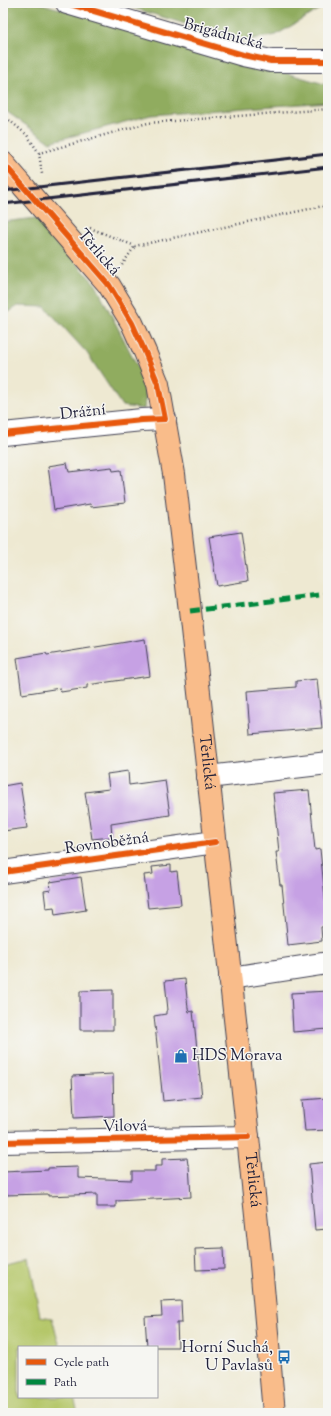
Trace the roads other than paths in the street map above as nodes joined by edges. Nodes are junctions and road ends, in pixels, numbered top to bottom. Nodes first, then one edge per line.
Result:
1 (67, 3) edge
2 (328, 61) edge
3 (3, 163) edge
4 (165, 420) junction
5 (3, 434) edge
6 (328, 763) edge
7 (208, 777) junction
8 (215, 842) junction
9 (3, 872) edge
10 (328, 963) edge
11 (230, 978) junction
12 (248, 1137) junction
13 (3, 1142) edge
14 (274, 1413) edge

1 - 2 street, Brigádnická
3 - 4 main road, Těrlická
4 - 5 street, Drážní
4 - 7 main road, Těrlická
6 - 7 street
7 - 8 main road, Těrlická
8 - 9 street, Rovnoběžná
8 - 11 main road, Těrlická
10 - 11 street
11 - 12 main road, Těrlická
12 - 13 street, Vilová
12 - 14 main road, Těrlická

